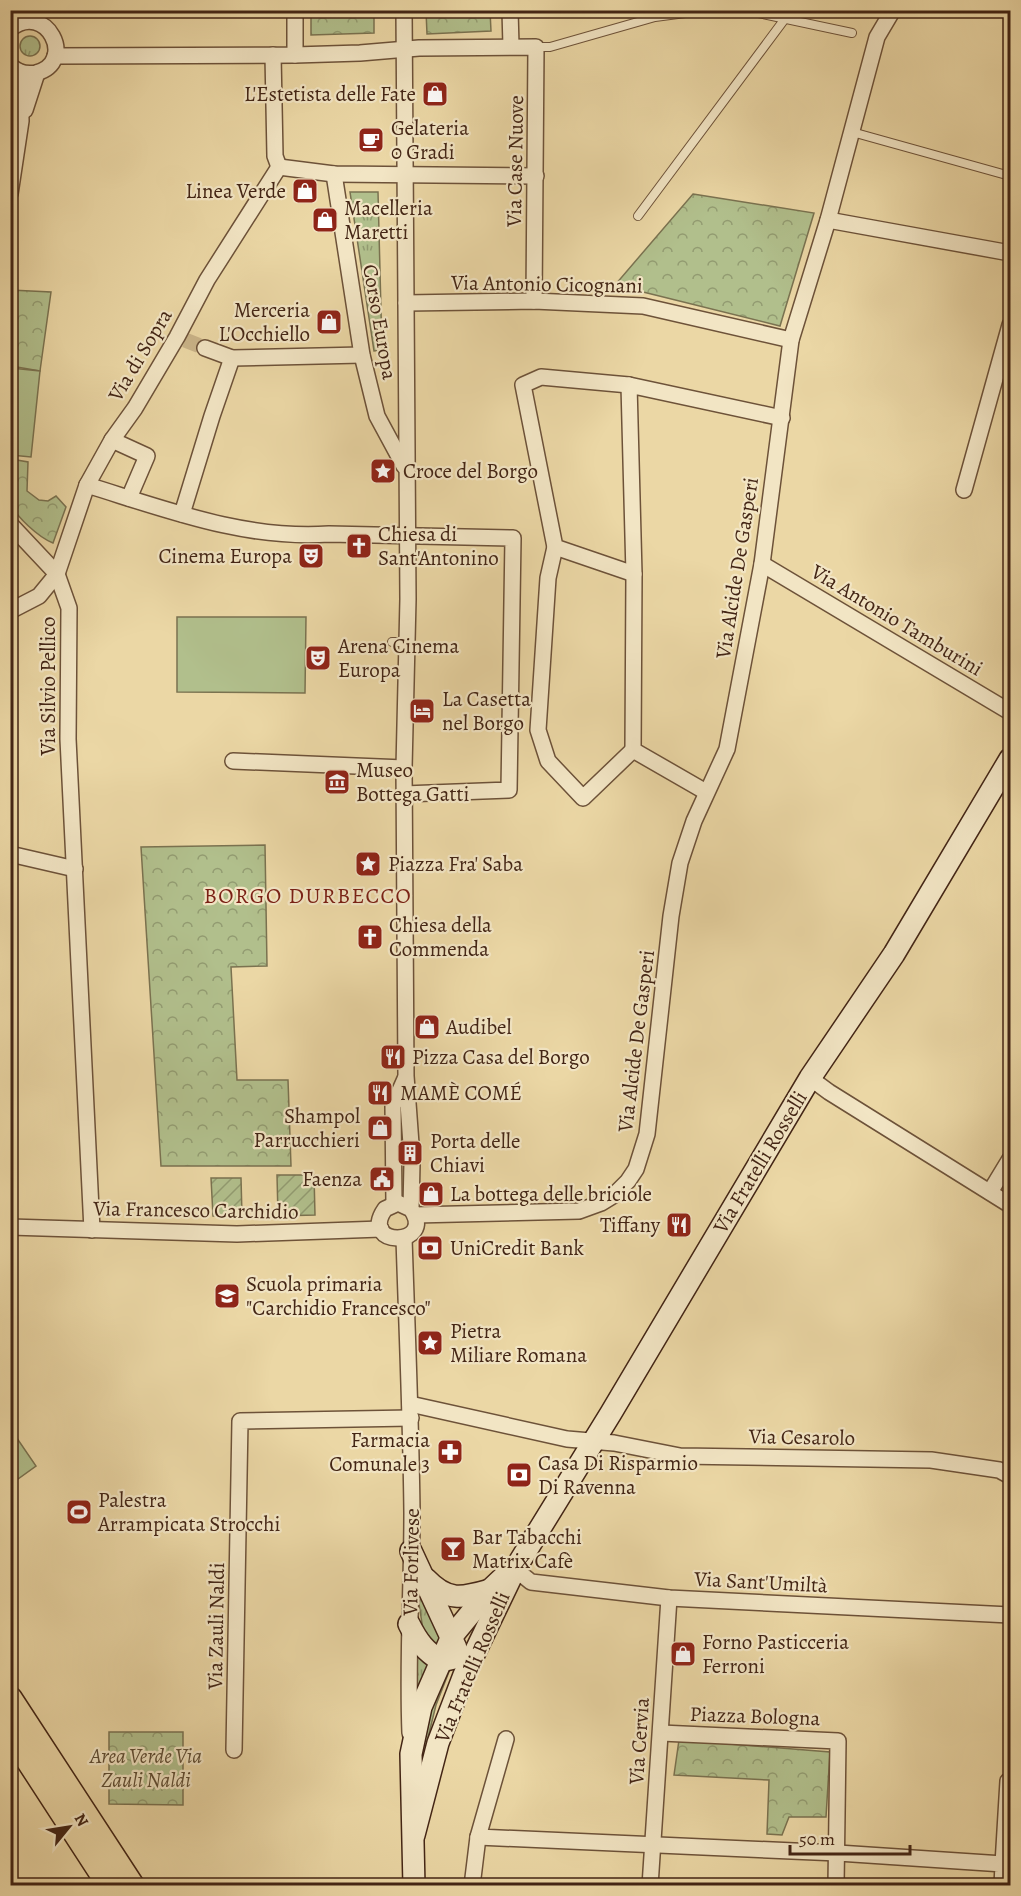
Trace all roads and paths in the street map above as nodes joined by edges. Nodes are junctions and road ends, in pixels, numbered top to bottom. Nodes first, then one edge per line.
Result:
1 (295, 10) edge
2 (404, 10) edge
3 (510, 10) edge
4 (708, 10) edge
5 (744, 10) edge
6 (893, 10) edge
7 (38, 16) edge
8 (784, 20) junction
9 (10, 29) edge
10 (852, 33) dead end
11 (511, 46) junction
12 (536, 47) junction
13 (405, 49) junction
14 (273, 55) junction
15 (295, 55) junction
16 (55, 56) junction
17 (16, 68) edge
18 (37, 73) junction
19 (21, 121) junction
20 (852, 132) junction
21 (279, 167) junction
22 (334, 174) junction
23 (405, 175) junction
24 (536, 176) junction
25 (1011, 176) edge
26 (10, 194) edge
27 (638, 216) dead end
28 (828, 220) junction
29 (1011, 254) edge
30 (534, 301) junction
31 (406, 303) junction
32 (1011, 324) edge
33 (791, 340) junction
34 (205, 348) tunnel mouth
35 (1007, 352) edge
36 (362, 355) junction
37 (232, 358) junction
38 (629, 385) junction
39 (782, 418) junction
40 (112, 440) junction
41 (406, 470) junction
42 (87, 485) junction
43 (964, 490) dead end
44 (129, 498) junction
45 (182, 514) junction
46 (10, 524) edge
47 (407, 535) junction
48 (555, 548) junction
49 (762, 564) junction
50 (57, 573) junction
51 (634, 574) junction
52 (10, 611) edge
53 (1011, 712) edge
54 (633, 750) junction
55 (1011, 759) edge
56 (233, 761) dead end
57 (404, 768) junction
58 (706, 792) junction
59 (404, 794) junction
60 (10, 854) edge
61 (75, 868) junction
62 (406, 1076) junction
63 (810, 1078) junction
64 (411, 1144) dead end
65 (1011, 1159) edge
66 (412, 1163) dead end
67 (990, 1192) junction
68 (394, 1204) junction
69 (1011, 1205) edge
70 (413, 1212) junction
71 (10, 1227) edge
72 (381, 1229) junction
73 (92, 1230) junction
74 (404, 1238) junction
75 (411, 1411) junction
76 (593, 1442) junction
77 (1011, 1476) edge
78 (411, 1551) junction
79 (515, 1569) junction
80 (423, 1576) junction
81 (490, 1590) junction
82 (669, 1598) junction
83 (1011, 1615) edge
84 (410, 1624) junction
85 (452, 1636) junction
86 (459, 1655) junction
87 (10, 1699) edge
88 (10, 1732) edge
89 (661, 1733) junction
90 (506, 1739) dead end
91 (234, 1750) dead end
92 (411, 1754) junction
93 (1008, 1781) dead end
94 (414, 1835) junction
95 (478, 1837) junction
96 (653, 1846) junction
97 (837, 1853) junction
98 (1003, 1864) junction
99 (110, 1886) edge
100 (132, 1886) edge
101 (414, 1886) edge
102 (472, 1886) edge
103 (650, 1886) edge
104 (836, 1886) edge
105 (1002, 1886) edge

1 - 15 street
2 - 13 street, Corso Europa
3 - 11 street
4 - 12 lane
5 - 8 lane
6 - 20 street, Via Alcide De Gasperi
7 - 9 street
7 - 16 street
8 - 10 lane
8 - 27 lane
11 - 12 street
11 - 13 street
12 - 24 street, Via Case Nuove
13 - 15 street
13 - 23 street, Corso Europa
14 - 15 street
14 - 16 street
14 - 21 street
16 - 18 street
17 - 18 street
17 - 19 street
18 - 19 street
19 - 26 street
20 - 25 lane
20 - 28 street, Via Alcide De Gasperi
21 - 22 street
21 - 40 street, Via di Sopra
22 - 23 street
22 - 36 street, Corso Europa
23 - 24 street
23 - 31 street, Corso Europa
24 - 30 street, Via Case Nuove
28 - 29 street
28 - 33 street, Via Alcide De Gasperi
30 - 31 street, Via Antonio Cicognani
30 - 33 street, Via Antonio Cicognani
31 - 41 street, Corso Europa
32 - 35 street
33 - 39 street, Via Alcide De Gasperi
34 - 37 street
35 - 43 street
36 - 37 street
36 - 41 street, Corso Europa
37 - 45 street
38 - 39 street
38 - 48 street
38 - 51 street
39 - 49 street, Via Alcide De Gasperi
40 - 42 street, Via di Sopra
40 - 44 street
41 - 47 street, Corso Europa
42 - 44 street
42 - 50 street, Via di Sopra
44 - 45 street
45 - 47 street
46 - 50 street, Via Silvio Pellico
47 - 57 street, Corso Europa
47 - 59 street
48 - 51 street
48 - 54 street
49 - 53 street, Via Antonio Tamburini
49 - 58 street, Via Alcide De Gasperi
50 - 52 street, Via di Sopra
50 - 61 street, Via Silvio Pellico
51 - 54 street
54 - 58 street
55 - 63 main road, Via Fratelli Rosselli
56 - 57 street
57 - 59 street, Corso Europa
58 - 70 street, Via Alcide De Gasperi
59 - 62 street, Corso Europa
60 - 61 street
61 - 73 street, Via Silvio Pellico
62 - 64 street, Corso Europa
62 - 68 street, Corso Europa
63 - 67 street
63 - 76 main road, Via Fratelli Rosselli
65 - 67 street
66 - 70 street, Via Forlivese
67 - 69 street
68 - 70 street
68 - 72 street
70 - 74 street, Via Forlivese
71 - 73 street, Via Francesco Carchidio
72 - 73 street, Via Francesco Carchidio
72 - 74 street
74 - 75 street, Via Forlivese
75 - 76 street, Via Cesarolo
75 - 78 street, Via Forlivese
75 - 91 street, Via Zauli Naldi
76 - 77 street, Via Cesarolo
76 - 79 main road, Via Fratelli Rosselli
78 - 80 main road
78 - 84 street, Via Forlivese
79 - 81 main road, Via Fratelli Rosselli
79 - 82 street, Via Sant'Umiltà
79 - 86 main road, Via Fratelli Rosselli
80 - 81 main road
80 - 85 main road
81 - 85 main road, Via Fratelli Rosselli
82 - 83 street, Via Sant'Umiltà
82 - 89 street, Via Cervia
84 - 86 main road
84 - 92 street, Via Forlivese
85 - 86 main road
86 - 92 main road, Via Fratelli Rosselli
86 - 94 main road, Via Fratelli Rosselli
87 - 100 main road
88 - 99 main road
89 - 96 street, Via Cervia
89 - 97 street, Piazza Bologna
90 - 95 street
92 - 94 main road, Via Forlivese
93 - 98 street
94 - 101 main road, Via Forlivese
95 - 96 street
95 - 102 street
96 - 97 street
96 - 103 street, Via Cervia
97 - 98 street
97 - 104 street
98 - 105 street

